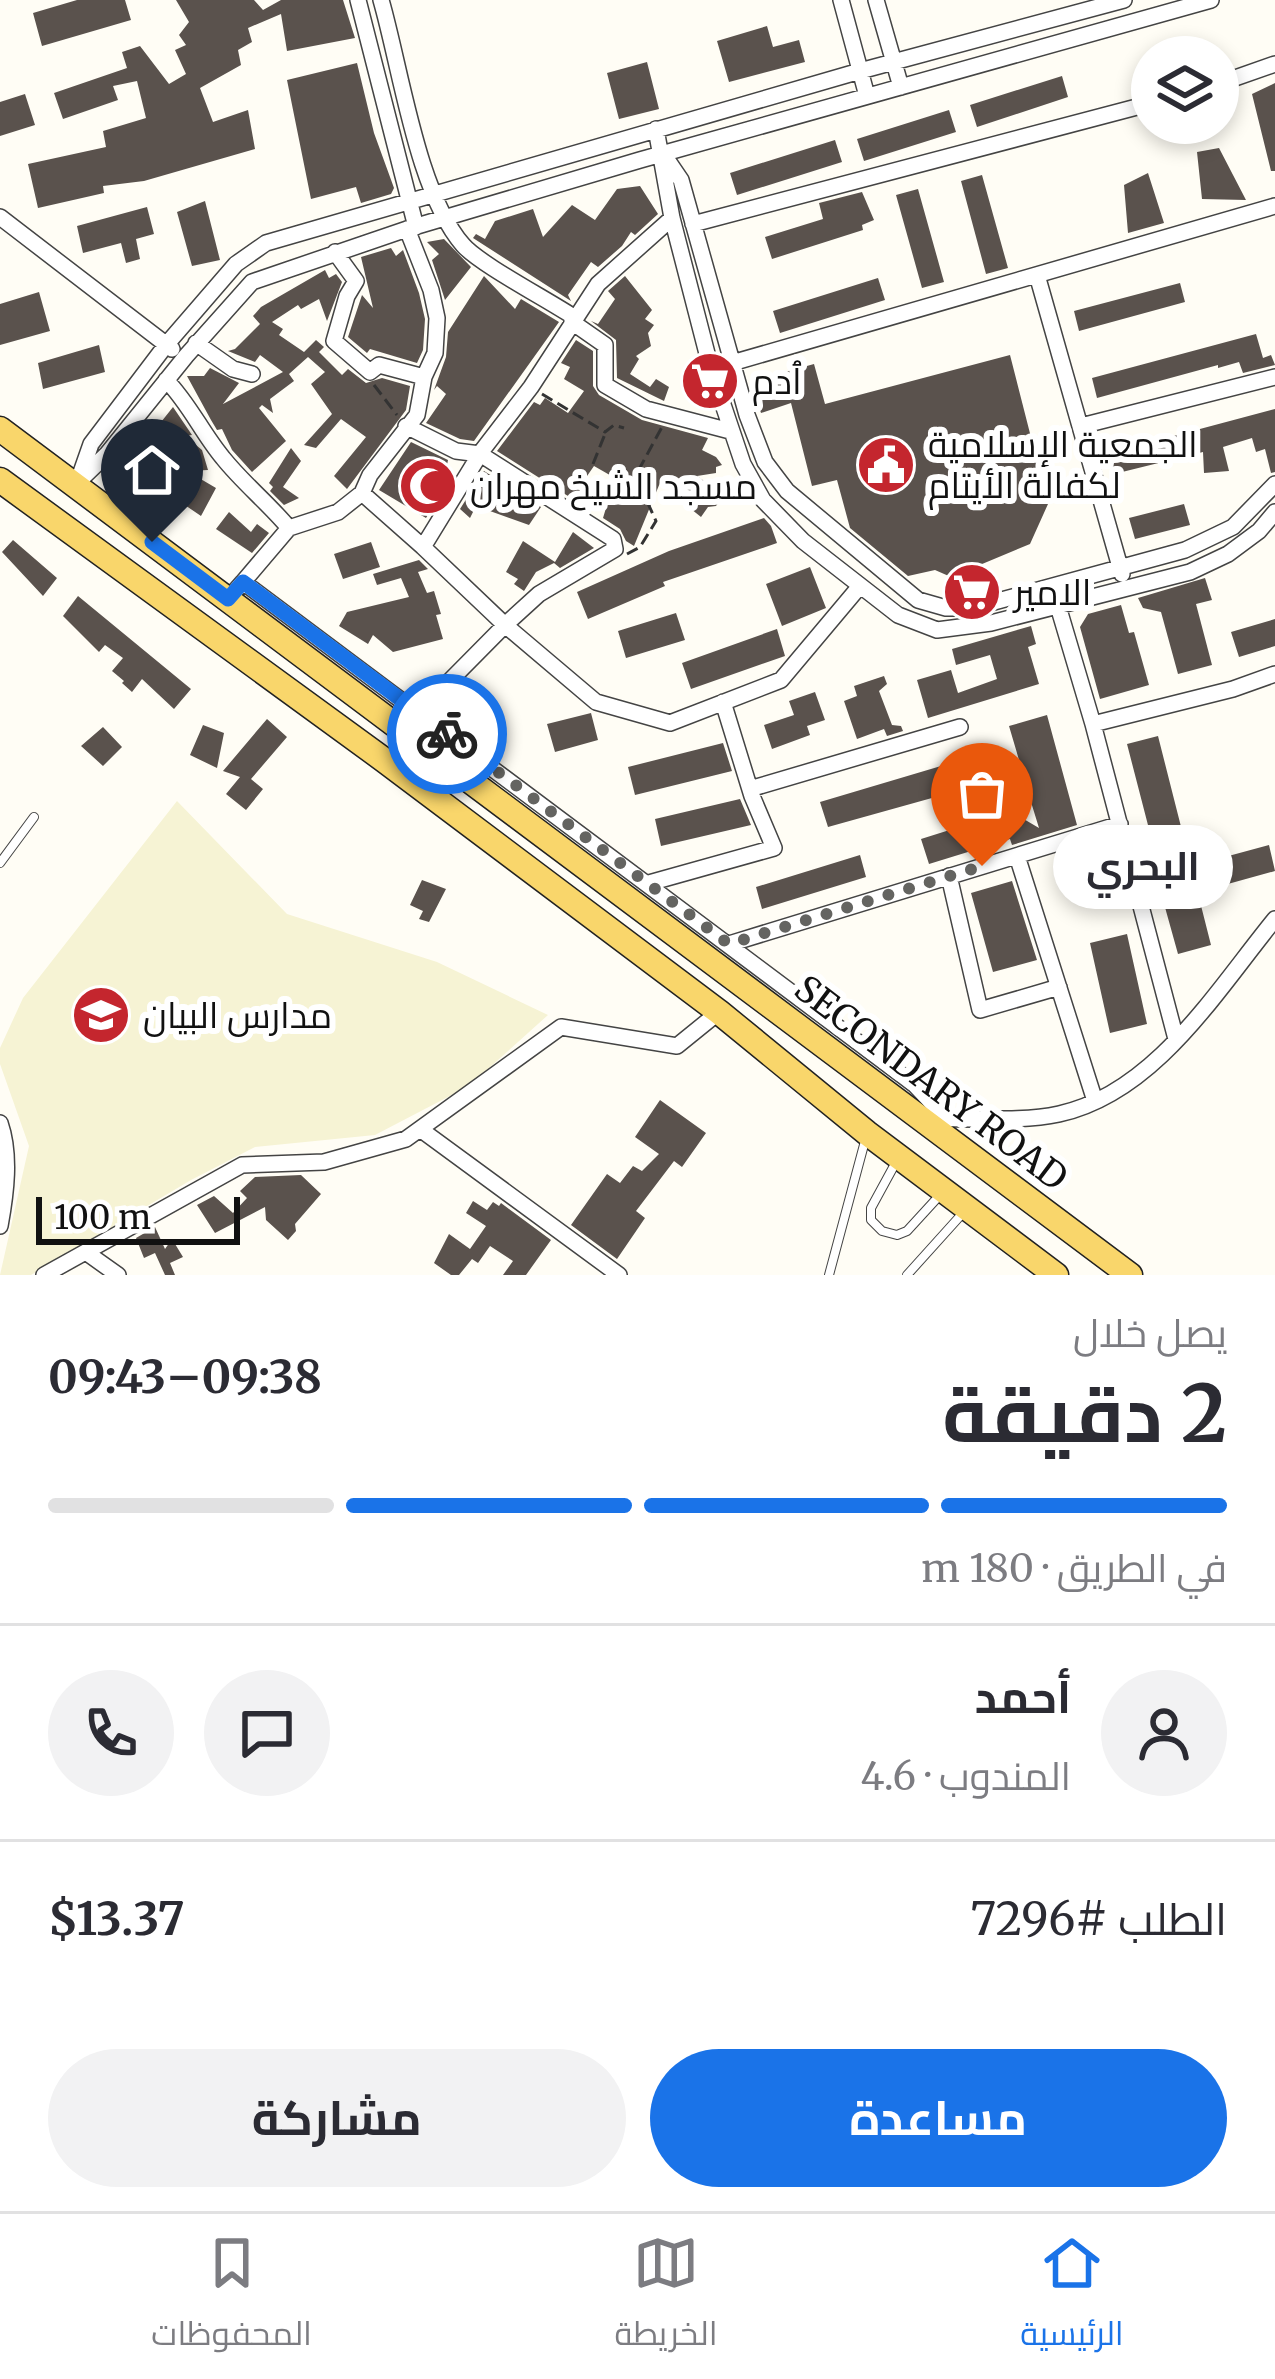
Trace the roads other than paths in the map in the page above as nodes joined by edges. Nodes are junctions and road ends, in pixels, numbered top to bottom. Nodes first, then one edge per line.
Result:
1 (358, 0) edge
2 (382, 0) edge
3 (841, 0) edge
4 (876, 0) edge
5 (1124, 0) edge
6 (1211, 0) edge
7 (894, 63) junction
8 (1275, 64) edge
9 (860, 70) junction
10 (1239, 77) edge
11 (901, 87) junction
12 (867, 96) junction
13 (1131, 110) edge
14 (656, 129) junction
15 (664, 155) junction
16 (434, 194) junction
17 (408, 201) junction
18 (1275, 206) edge
19 (0, 217) edge
20 (672, 218) junction
21 (447, 219) junction
22 (694, 224) junction
23 (412, 228) junction
24 (335, 252) junction
25 (1037, 275) junction
26 (572, 322) junction
27 (166, 345) junction
28 (191, 350) junction
29 (733, 361) junction
30 (711, 369) junction
31 (252, 374) dead end
32 (424, 377) junction
33 (1275, 377) edge
34 (166, 380) junction
35 (0, 414) edge
36 (406, 426) junction
37 (1081, 426) junction
38 (0, 429) edge
39 (730, 431) junction
40 (480, 454) junction
41 (0, 480) edge
42 (76, 484) junction
43 (1275, 484) edge
44 (362, 493) junction
45 (1275, 512) edge
46 (289, 528) junction
47 (423, 547) junction
48 (1121, 567) junction
49 (860, 586) junction
50 (1052, 586) junction
51 (1124, 589) junction
52 (235, 591) junction
53 (1058, 606) junction
54 (505, 625) junction
55 (1275, 674) edge
56 (723, 702) junction
57 (410, 722) junction
58 (1093, 724) junction
59 (960, 727) dead end
60 (753, 788) junction
61 (34, 817) dead end
62 (1120, 824) junction
63 (1017, 856) junction
64 (0, 863) edge
65 (949, 876) junction
66 (649, 884) junction
67 (1275, 920) edge
68 (729, 944) junction
69 (1059, 988) junction
70 (719, 1012) junction
71 (1176, 1039) junction
72 (1095, 1101) junction
73 (917, 1119) junction
74 (947, 1119) junction
75 (0, 1123) edge
76 (420, 1129) junction
77 (867, 1133) junction
78 (899, 1157) junction
79 (944, 1191) junction
80 (967, 1208) junction
81 (0, 1226) edge
82 (87, 1253) junction
83 (44, 1275) edge
84 (118, 1275) edge
85 (619, 1275) edge
86 (829, 1275) edge
87 (907, 1275) edge
88 (1056, 1275) edge
89 (1130, 1275) edge

1 - 17 street
2 - 16 street
3 - 9 street
4 - 7 street
5 - 7 street
6 - 11 street
7 - 9 street
7 - 11 street
8 - 10 street
9 - 12 street
9 - 14 street
11 - 12 street
12 - 15 street
13 - 22 street
14 - 15 street
14 - 16 street
15 - 20 street
15 - 21 street
15 - 22 street
16 - 17 street
16 - 21 street
17 - 23 street
17 - 27 street
18 - 25 street
19 - 27 street
20 - 26 street
20 - 30 street
21 - 23 street
21 - 26 street
22 - 29 street
23 - 24 street
23 - 32 street
24 - 28 street
24 - 32 street
25 - 29 street
25 - 37 street
26 - 39 street
26 - 40 street
27 - 28 street
27 - 42 street
28 - 31 street
28 - 34 street
29 - 30 street
29 - 50 street
30 - 39 street
32 - 36 street
33 - 37 street
34 - 42 street
34 - 46 street
35 - 42 street
36 - 40 street
36 - 44 street
37 - 48 street
38 - 42 main road, SECONDARY ROAD
39 - 49 street
40 - 47 street
40 - 54 street
41 - 70 main road, SECONDARY ROAD
42 - 52 main road, SECONDARY ROAD
43 - 48 street
44 - 46 street
44 - 47 street
45 - 51 street
46 - 52 street
47 - 54 street
48 - 50 street
48 - 51 street
49 - 53 street
49 - 56 street
50 - 53 street
51 - 53 street
52 - 57 main road, SECONDARY ROAD
53 - 58 street
54 - 56 street
54 - 57 street
55 - 58 street
56 - 60 street
57 - 66 street
57 - 73 main road, SECONDARY ROAD
58 - 62 street
59 - 60 street
60 - 66 street
61 - 64 lane
62 - 63 street
62 - 71 street
63 - 65 street
63 - 69 street
65 - 68 street
65 - 69 street
66 - 68 street
67 - 71 street
68 - 74 street
69 - 72 street
70 - 76 street
70 - 77 main road, SECONDARY ROAD
71 - 72 street
72 - 74 street
73 - 74 street
73 - 89 main road, SECONDARY ROAD
75 - 81 street
76 - 82 street
76 - 85 street
77 - 78 main road, SECONDARY ROAD
77 - 86 lane
78 - 79 main road, SECONDARY ROAD
78 - 79 lane
79 - 80 main road, SECONDARY ROAD
80 - 87 lane
80 - 88 main road, SECONDARY ROAD
82 - 83 street
82 - 84 street

